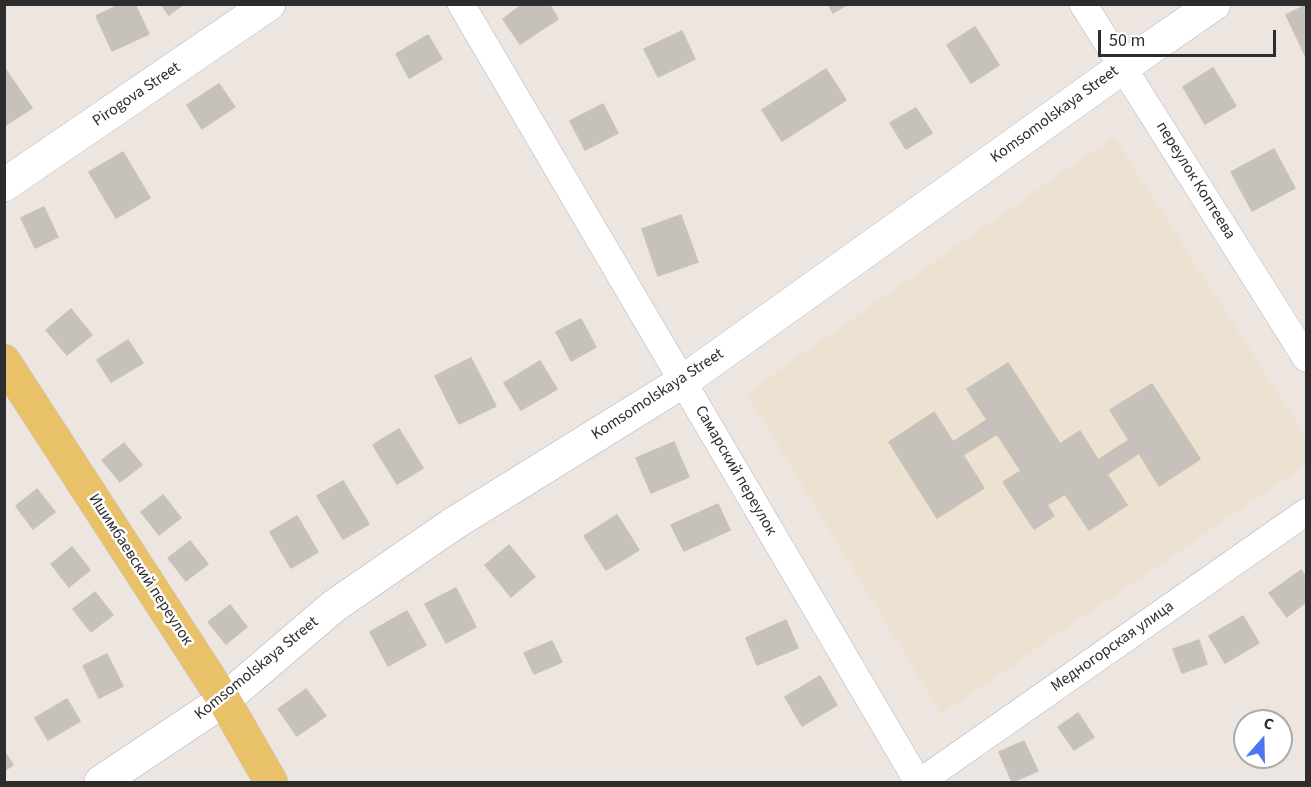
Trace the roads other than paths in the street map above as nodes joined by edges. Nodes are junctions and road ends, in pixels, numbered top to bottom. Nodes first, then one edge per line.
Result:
1 (269, 4) edge
2 (460, 4) edge
3 (1083, 4) edge
4 (1214, 4) edge
5 (1123, 67) junction
6 (4, 185) edge
7 (1306, 358) edge
8 (4, 361) edge
9 (682, 382) junction
10 (1306, 512) edge
11 (224, 700) junction
12 (101, 783) edge
13 (271, 783) edge
14 (919, 783) edge

1 - 6 main road, Pirogova Street
2 - 9 street, Самарский переулок
3 - 5 street, переулок Коптеева
4 - 5 main road, Komsomolskaya Street
5 - 7 street, переулок Коптеева
5 - 9 main road, Komsomolskaya Street
8 - 11 main road, Ишимбаевский переулок
9 - 11 main road, Komsomolskaya Street
9 - 14 street, Самарский переулок
10 - 14 street, Медногорская улица
11 - 12 main road, Komsomolskaya Street
11 - 13 main road, Ишимбаевский переулок

